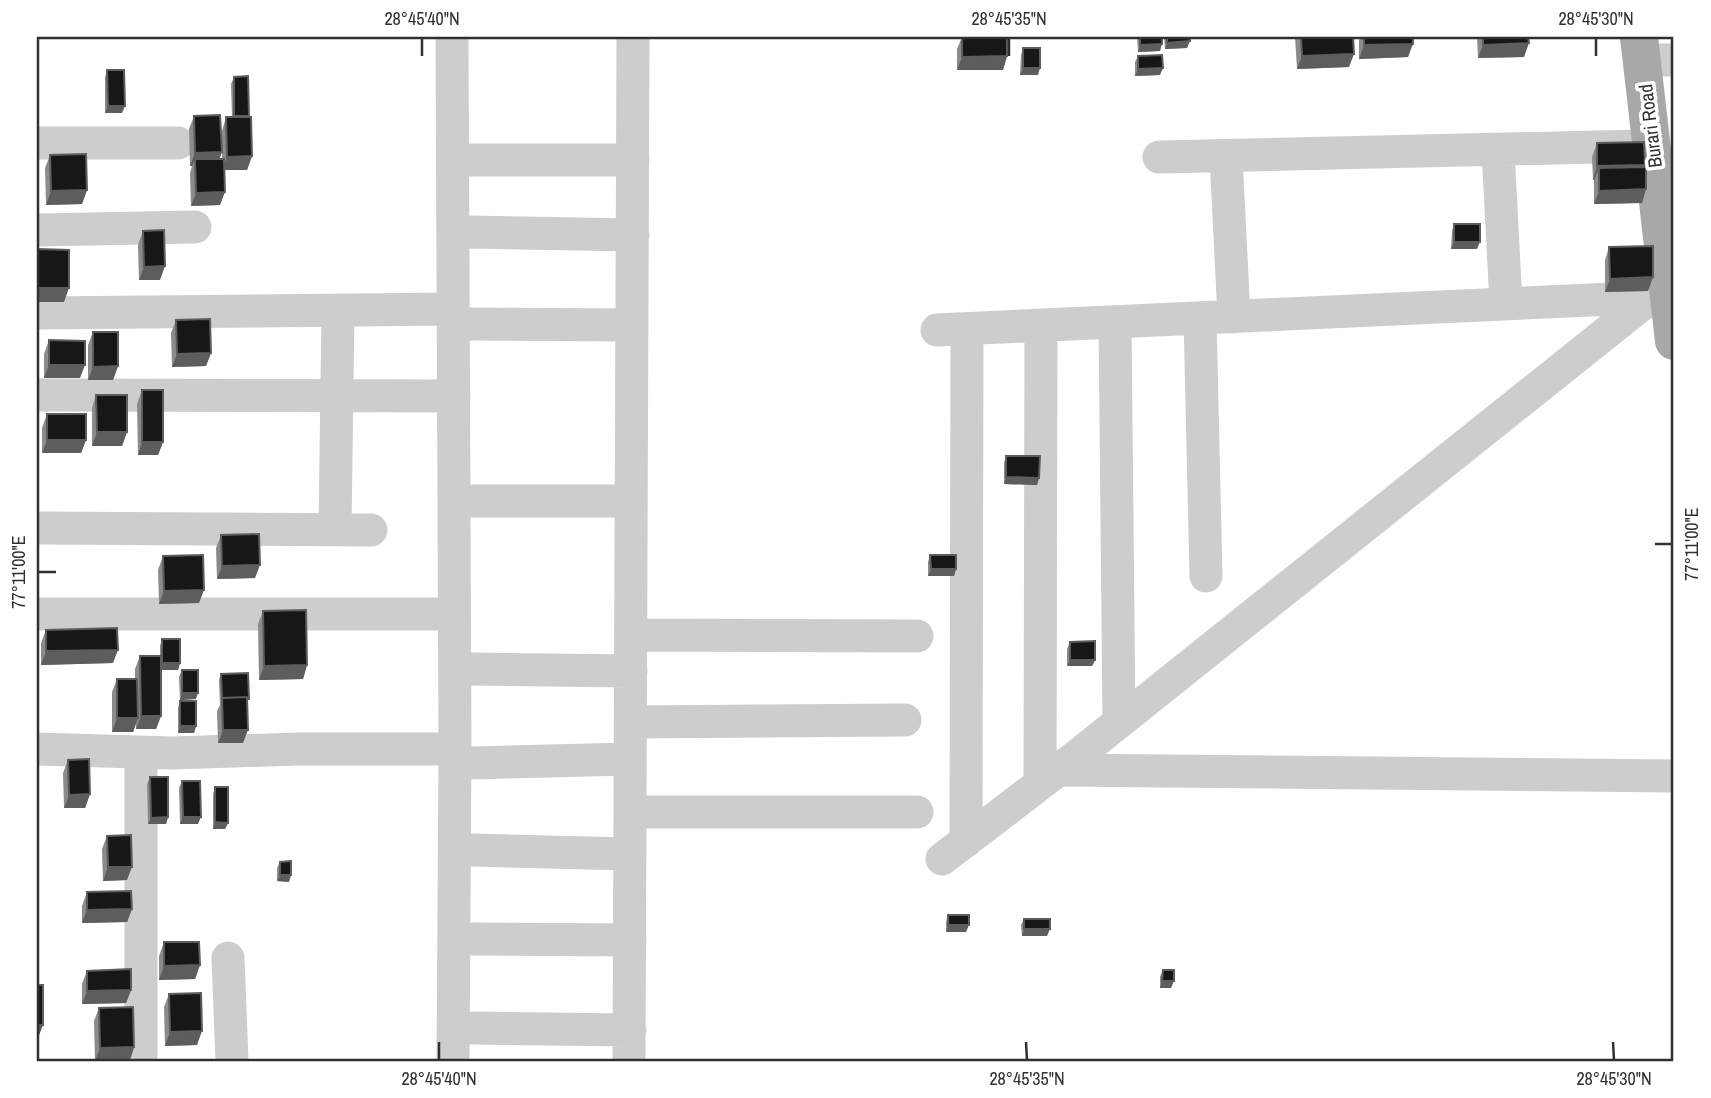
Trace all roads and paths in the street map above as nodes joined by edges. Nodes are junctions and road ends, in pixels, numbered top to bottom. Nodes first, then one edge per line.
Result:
1 (452, 37) edge
2 (469, 37) edge
3 (633, 37) edge
4 (1652, 52) edge
5 (178, 142) dead end
6 (37, 143) edge
7 (1653, 146) junction
8 (1498, 150) junction
9 (1226, 156) junction
10 (1159, 158) dead end
11 (469, 160) junction
12 (633, 160) junction
13 (195, 227) dead end
14 (37, 230) edge
15 (469, 232) junction
16 (633, 235) junction
17 (1660, 297) junction
18 (1506, 304) junction
19 (338, 310) junction
20 (37, 313) edge
21 (462, 317) junction
22 (1234, 317) junction
23 (1200, 318) junction
24 (1115, 322) junction
25 (632, 325) junction
26 (1041, 326) junction
27 (1674, 341) edge
28 (37, 395) edge
29 (454, 396) junction
30 (337, 397) junction
31 (471, 501) junction
32 (631, 501) junction
33 (37, 528) edge
34 (335, 529) junction
35 (371, 530) dead end
36 (1206, 576) dead end
37 (37, 614) edge
38 (454, 614) junction
39 (631, 635) junction
40 (917, 636) dead end
41 (472, 669) junction
42 (631, 671) junction
43 (905, 720) dead end
44 (631, 722) junction
45 (1119, 722) junction
46 (37, 749) edge
47 (141, 753) junction
48 (464, 756) junction
49 (630, 759) junction
50 (1674, 776) edge
51 (1049, 777) junction
52 (630, 812) junction
53 (918, 812) dead end
54 (472, 850) junction
55 (630, 854) junction
56 (473, 939) junction
57 (630, 940) junction
58 (228, 958) dead end
59 (474, 1028) junction
60 (629, 1046) edge
61 (141, 1061) edge
62 (232, 1061) edge
63 (453, 1061) edge
64 (474, 1061) edge

1 - 21 street
2 - 11 street
3 - 12 street
4 - 7 main road, Burari Road
5 - 6 street
7 - 8 street
7 - 17 main road, Burari Road
8 - 9 street
8 - 18 street
9 - 10 street
9 - 22 street
11 - 12 street
11 - 15 street
12 - 16 street
13 - 14 street
15 - 16 street
15 - 21 street
16 - 25 street
17 - 18 street
17 - 27 main road, Burari Road
17 - 45 street
18 - 22 street
19 - 20 street
19 - 21 street
19 - 30 street
21 - 25 street
21 - 29 street
21 - 31 street
22 - 23 street
23 - 24 street
23 - 36 street
24 - 26 street
24 - 45 street
25 - 32 street
26 - 51 street
26 - 51 street
28 - 30 street
29 - 30 street
29 - 38 street
30 - 34 street
31 - 32 street
31 - 41 street
32 - 39 street
33 - 34 street
34 - 35 street
37 - 38 street
38 - 48 street
39 - 40 street
39 - 42 street
41 - 42 street
41 - 48 street
42 - 44 street
43 - 44 street
44 - 49 street
45 - 51 street
46 - 47 street
47 - 48 street
47 - 61 street
48 - 49 street
48 - 54 street
48 - 63 street
49 - 52 street
50 - 51 street
52 - 53 street
52 - 55 street
54 - 55 street
54 - 56 street
55 - 57 street
56 - 57 street
56 - 59 street
57 - 60 street
58 - 62 street
59 - 60 street
59 - 64 street

